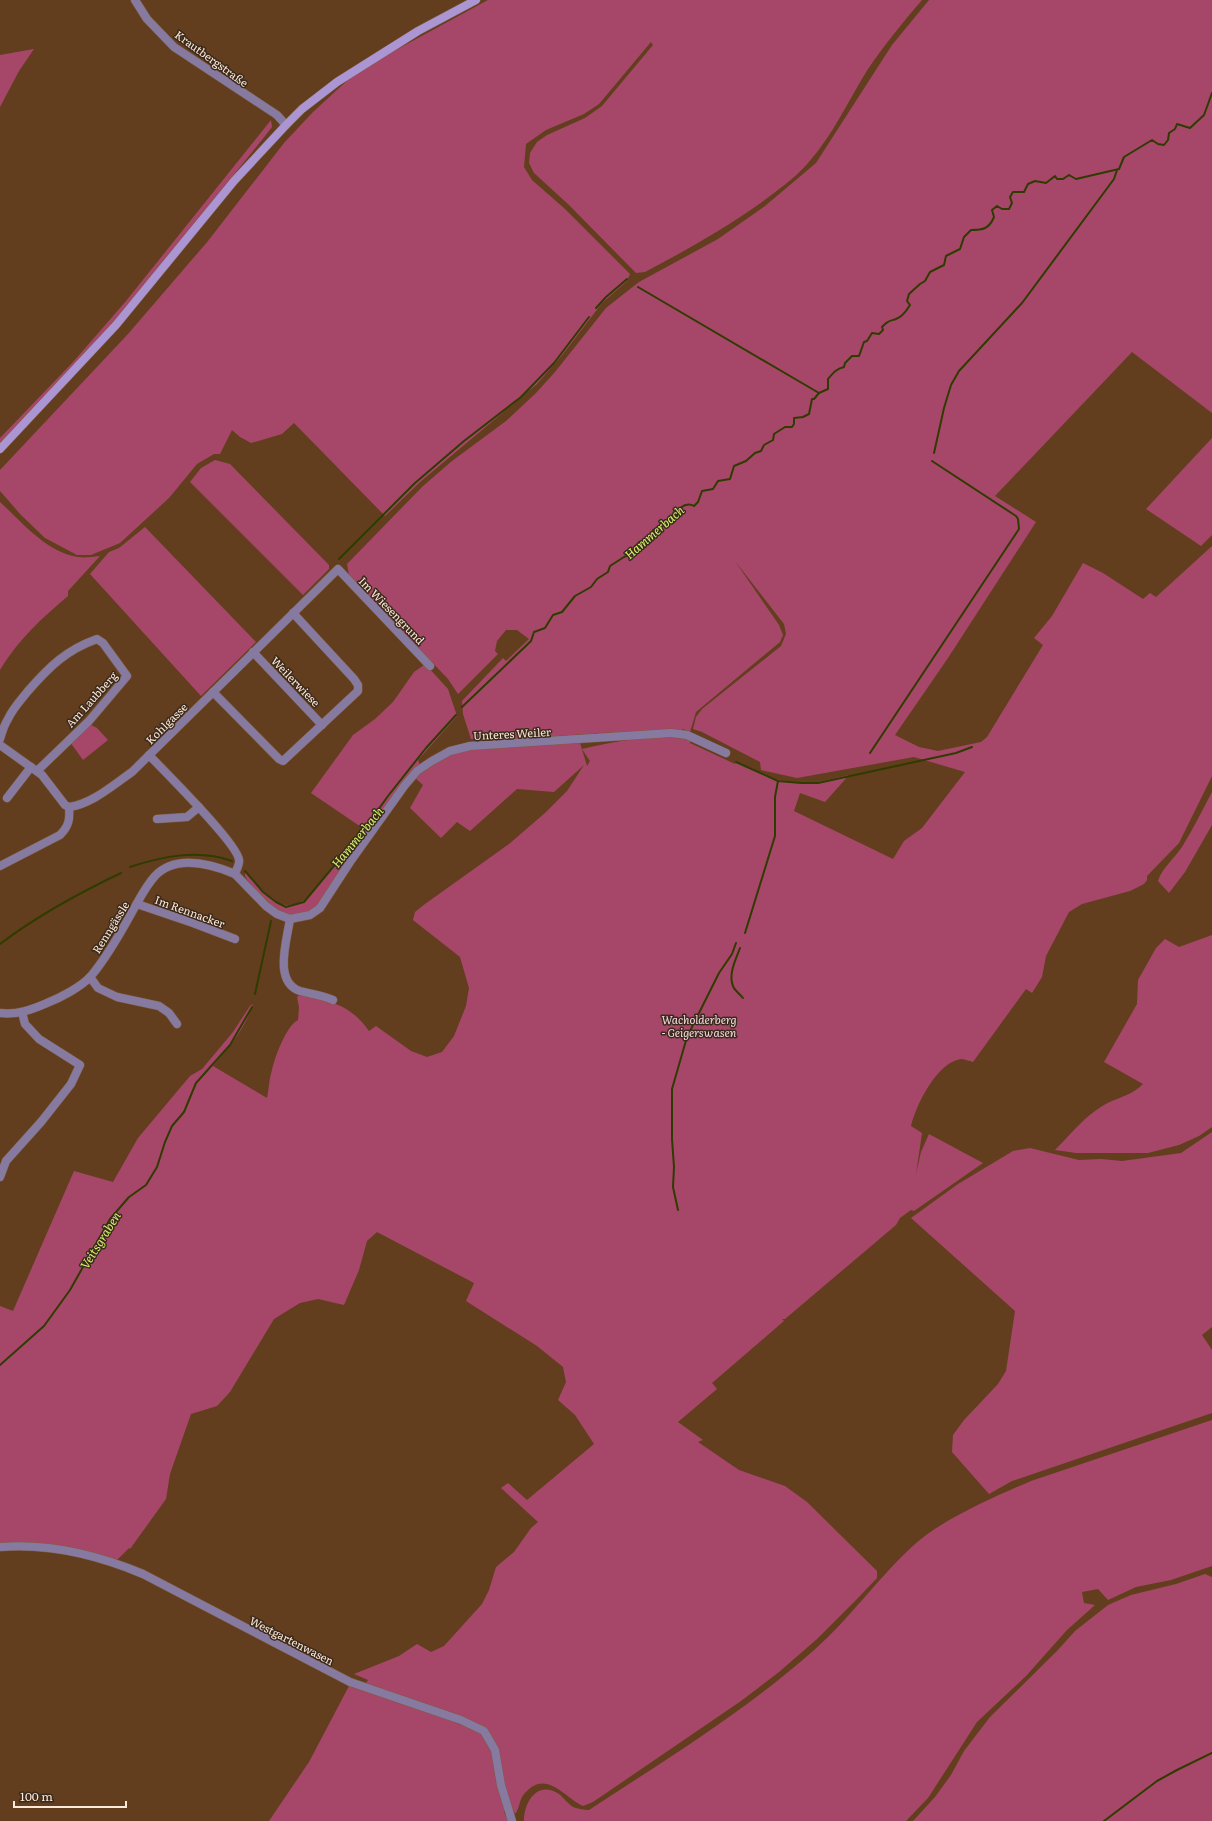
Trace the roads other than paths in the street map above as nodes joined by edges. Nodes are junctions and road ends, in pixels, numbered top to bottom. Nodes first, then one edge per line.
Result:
1 (135, 0) edge
2 (476, 0) edge
3 (286, 125) junction
4 (0, 449) edge
5 (338, 569) joint
6 (293, 613) junction
7 (253, 652) junction
8 (430, 666) dead end
9 (213, 692) junction
10 (322, 725) junction
11 (0, 739) edge
12 (0, 745) edge
13 (726, 753) dead end
14 (149, 755) junction
15 (34, 768) junction
16 (7, 798) dead end
17 (69, 807) junction
18 (198, 807) junction
19 (157, 819) dead end
20 (0, 866) edge
21 (235, 874) junction
22 (137, 904) junction
23 (290, 919) junction
24 (235, 939) dead end
25 (90, 977) junction
26 (333, 1000) dead end
27 (0, 1012) edge
28 (22, 1012) junction
29 (177, 1024) dead end
30 (0, 1177) edge
31 (0, 1547) edge
32 (512, 1821) edge

1 - 3 street, Krautbergstraße
2 - 3 main road
3 - 4 main road
5 - 6 street, Kohlgasse
5 - 8 street, Im Wiesengrund
6 - 7 street, Kohlgasse
6 - 10 street
7 - 9 street, Kohlgasse
7 - 10 street, Weilerwiese
9 - 10 street
9 - 14 street, Kohlgasse
11 - 15 street, Am Laubberg
12 - 15 street
13 - 23 street, Unteres Weiler
14 - 17 street, Kohlgasse
14 - 18 street
15 - 16 street
15 - 17 street
17 - 20 street
18 - 19 street
18 - 21 street
21 - 22 street, Renngässle
21 - 23 street
22 - 24 street, Im Rennacker
22 - 25 street, Renngässle
23 - 26 street
25 - 28 street, Renngässle
25 - 29 street
27 - 28 street, Renngässle
28 - 30 street
31 - 32 street, Westgartenwasen

